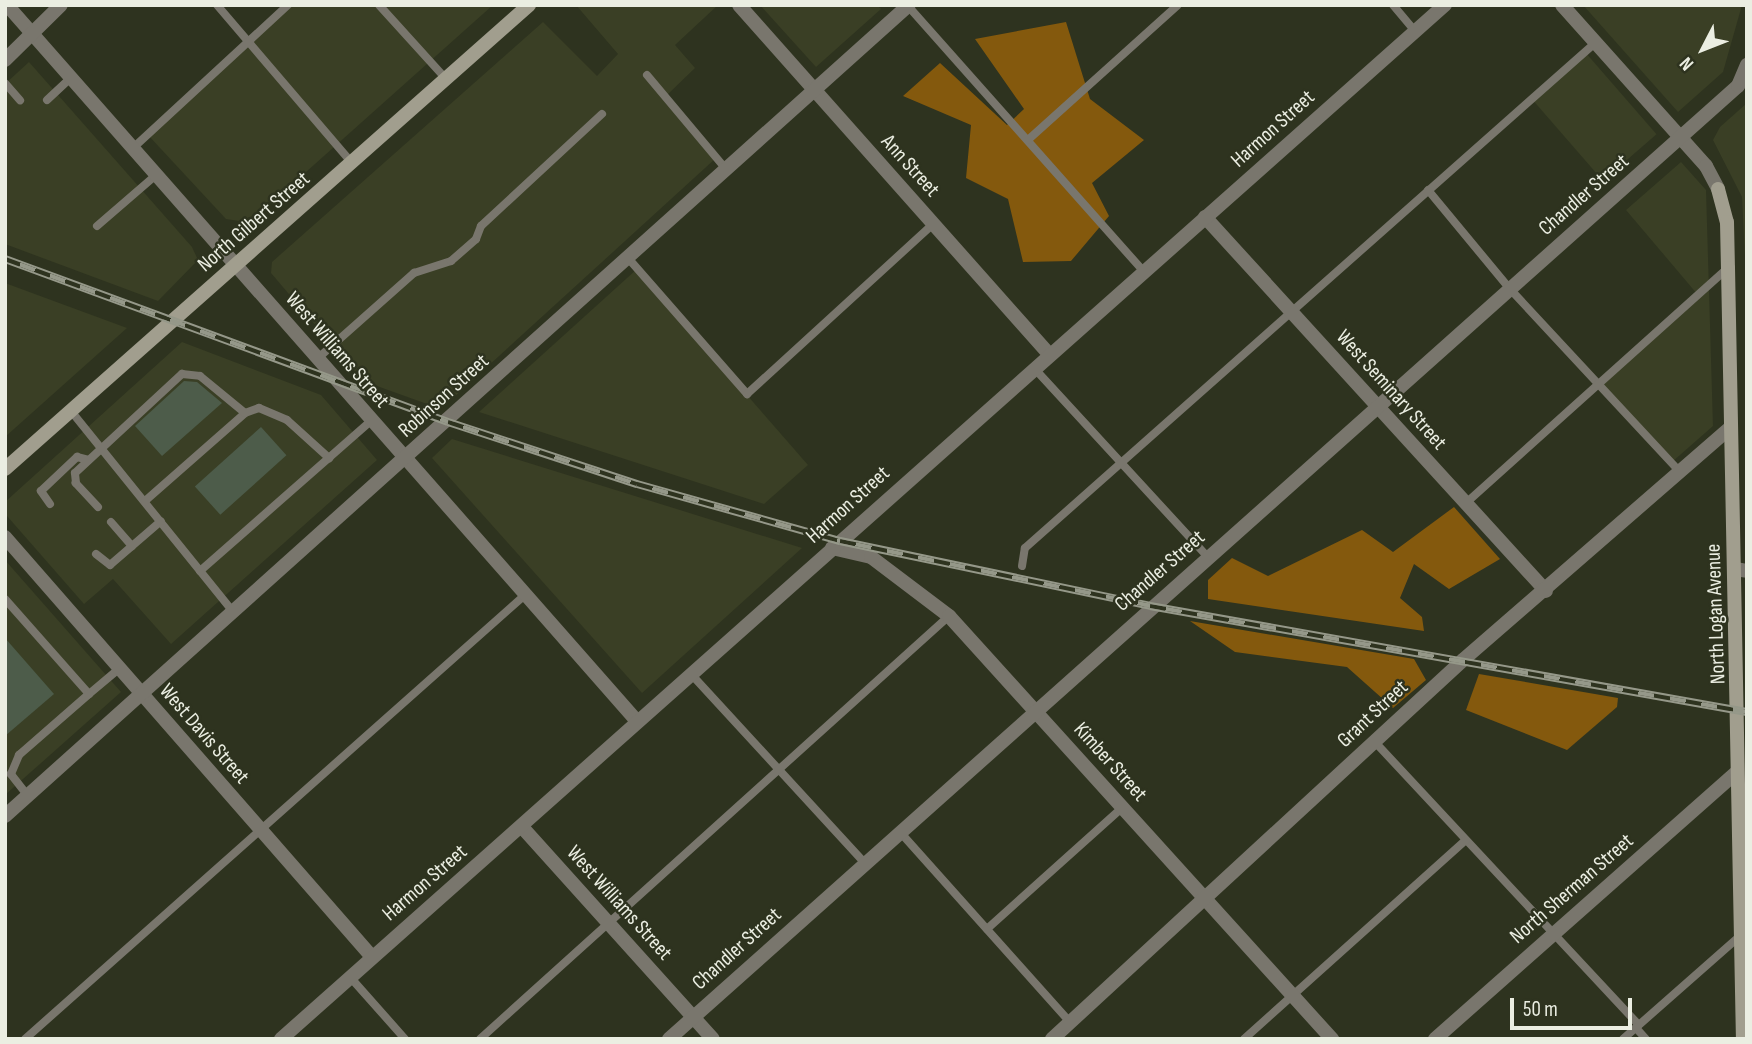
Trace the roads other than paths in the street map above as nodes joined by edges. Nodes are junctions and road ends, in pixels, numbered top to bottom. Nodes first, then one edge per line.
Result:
1 (7, 5) edge
2 (61, 5) edge
3 (217, 5) edge
4 (288, 5) edge
5 (379, 5) edge
6 (529, 5) edge
7 (739, 5) edge
8 (1178, 5) edge
9 (1393, 5) edge
10 (1445, 5) edge
11 (1562, 5) edge
12 (908, 6) edge
13 (1415, 31) junction
14 (32, 33) junction
15 (249, 41) junction
16 (1595, 43) junction
17 (5, 60) edge
18 (1747, 65) edge
19 (647, 75) dead end
20 (71, 78) junction
21 (446, 79) junction
22 (5, 83) edge
23 (814, 90) junction
24 (20, 100) dead end
25 (47, 100) dead end
26 (603, 114) dead end
27 (1681, 138) junction
28 (1029, 139) junction
29 (133, 148) junction
30 (353, 164) junction
31 (726, 169) junction
32 (156, 174) junction
33 (1428, 190) junction
34 (1205, 217) junction
35 (933, 224) junction
36 (97, 226) dead end
37 (628, 258) junction
38 (235, 266) junction
39 (1728, 268) junction
40 (1144, 272) junction
41 (1510, 289) junction
42 (1291, 310) junction
43 (1049, 354) junction
44 (317, 359) junction
45 (1034, 368) junction
46 (1600, 381) junction
47 (1377, 405) junction
48 (71, 411) junction
49 (245, 414) junction
50 (371, 421) junction
51 (1730, 428) junction
52 (102, 448) junction
53 (328, 458) junction
54 (89, 460) junction
55 (404, 460) junction
56 (1121, 462) junction
57 (5, 469) edge
58 (1680, 472) junction
59 (145, 501) junction
60 (1466, 503) junction
61 (50, 504) dead end
62 (98, 507) dead end
63 (160, 521) junction
64 (110, 522) dead end
65 (6, 541) edge
66 (132, 546) junction
67 (832, 548) junction
68 (96, 554) dead end
69 (1209, 558) junction
70 (1022, 566) dead end
71 (1741, 570) edge
72 (200, 571) junction
73 (1546, 590) junction
74 (524, 594) junction
75 (5, 599) edge
76 (235, 614) junction
77 (949, 616) junction
78 (119, 669) junction
79 (691, 674) junction
80 (89, 694) junction
81 (144, 695) junction
82 (1036, 711) junction
83 (637, 721) junction
84 (1374, 741) junction
85 (778, 770) junction
86 (1738, 772) junction
87 (28, 796) junction
88 (1123, 807) junction
89 (5, 816) edge
90 (257, 827) junction
91 (522, 827) junction
92 (900, 832) junction
93 (1466, 840) junction
94 (865, 863) junction
95 (1205, 900) junction
96 (608, 923) junction
97 (987, 929) junction
98 (1744, 929) edge
99 (1553, 933) junction
100 (372, 957) junction
101 (350, 977) junction
102 (1291, 994) junction
103 (693, 1017) junction
104 (1070, 1022) junction
105 (1637, 1027) junction
106 (25, 1039) edge
107 (281, 1039) edge
108 (405, 1039) edge
109 (480, 1039) edge
110 (669, 1039) edge
111 (713, 1039) edge
112 (1052, 1039) edge
113 (1244, 1039) edge
114 (1332, 1039) edge
115 (1435, 1039) edge
116 (1623, 1039) edge
117 (1646, 1039) edge
118 (1743, 1039) edge

1 - 14 street, West Williams Street
2 - 14 street
3 - 15 lane
4 - 15 lane
5 - 21 lane
6 - 21 street, North Gilbert Street
7 - 23 street, Ann Street
8 - 28 lane
9 - 13 lane
10 - 13 street, Harmon Street
11 - 16 street
12 - 23 street, Robinson Street
12 - 28 lane
13 - 34 street, Harmon Street
14 - 17 street
14 - 20 street, West Williams Street
15 - 29 lane
15 - 30 lane
16 - 27 street
16 - 33 lane
18 - 27 street
19 - 31 lane
20 - 25 lane
20 - 29 street, West Williams Street
21 - 30 street, North Gilbert Street
22 - 24 lane
23 - 31 street, Robinson Street
23 - 35 street, Ann Street
26 - 44 lane
27 - 39 street, North Logan Avenue
27 - 41 street, Chandler Street
28 - 40 lane
29 - 32 street, West Williams Street
30 - 38 street, North Gilbert Street
31 - 37 street, Robinson Street
32 - 36 lane
32 - 38 street, West Williams Street
33 - 41 lane
33 - 42 lane
34 - 40 street, Harmon Street
34 - 42 street, West Seminary Street
35 - 37 lane
35 - 43 street, Ann Street
37 - 55 street, Robinson Street
38 - 44 street, West Williams Street
38 - 48 street, North Gilbert Street
39 - 46 lane
39 - 51 street, North Logan Avenue
40 - 43 street, Harmon Street
41 - 46 lane
41 - 47 street, Chandler Street
42 - 47 street, West Seminary Street
42 - 56 lane
43 - 45 street, Harmon Street
44 - 50 street, West Williams Street
45 - 56 lane
45 - 67 street, Harmon Street
46 - 58 lane
46 - 60 lane
47 - 60 street, West Seminary Street
47 - 69 street, Chandler Street
48 - 52 lane
48 - 57 street, North Gilbert Street
49 - 52 lane
49 - 53 lane
49 - 59 lane
50 - 53 lane
50 - 55 street, West Williams Street
51 - 58 street, Grant Street
51 - 71 street, North Logan Avenue
52 - 54 lane
52 - 59 lane
53 - 72 lane
54 - 61 lane
54 - 62 lane
55 - 74 street, West Williams Street
55 - 76 street, Robinson Street
56 - 69 lane
56 - 70 lane
58 - 73 street, Grant Street
59 - 63 lane
60 - 73 street, West Seminary Street
63 - 66 lane
63 - 72 lane
64 - 66 lane
65 - 78 street, West Davis Street
66 - 68 lane
67 - 77 street, Kimber Street
67 - 79 street, Harmon Street
69 - 82 street, Chandler Street
71 - 86 street, North Logan Avenue
72 - 76 lane
73 - 84 street, Grant Street
74 - 83 street, West Williams Street
74 - 90 lane
75 - 80 lane
76 - 81 street, Robinson Street
77 - 82 street, Kimber Street
77 - 85 lane
78 - 80 lane
78 - 81 street, West Davis Street
79 - 83 street, Harmon Street
79 - 85 lane
80 - 87 lane
81 - 87 street, Robinson Street
81 - 90 street, West Davis Street
82 - 88 street, Kimber Street
82 - 92 street, Chandler Street
83 - 91 street, Harmon Street
84 - 93 lane
84 - 95 street, Grant Street
85 - 94 lane
85 - 96 lane
86 - 98 street, North Logan Avenue
86 - 99 street, North Sherman Street
87 - 89 street, Robinson Street
88 - 95 street, Kimber Street
88 - 97 lane
90 - 100 street, West Davis Street
90 - 106 lane
91 - 96 street, West Williams Street
91 - 100 street, Harmon Street
92 - 94 street, Chandler Street
92 - 97 lane
93 - 99 lane
93 - 102 lane
94 - 103 street, Chandler Street
95 - 102 street, Kimber Street
95 - 104 street, Grant Street
96 - 103 street, West Williams Street
96 - 109 lane
97 - 104 lane
98 - 105 lane
98 - 118 street, North Logan Avenue
99 - 105 lane
99 - 115 street, North Sherman Street
100 - 101 street, Harmon Street
101 - 107 street, Harmon Street
101 - 108 lane
102 - 113 lane
102 - 114 street, Kimber Street
103 - 110 street, Chandler Street
103 - 111 street, West Williams Street
104 - 112 street, Grant Street
105 - 116 lane
105 - 117 lane

